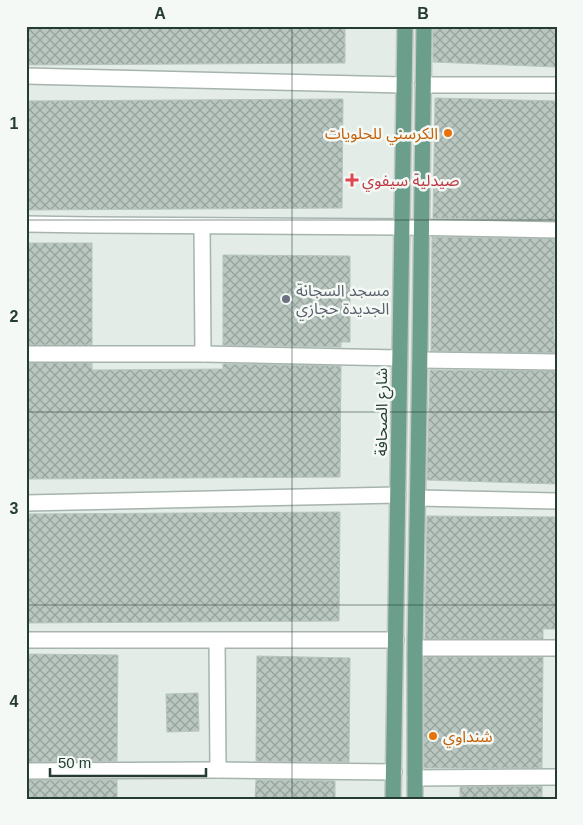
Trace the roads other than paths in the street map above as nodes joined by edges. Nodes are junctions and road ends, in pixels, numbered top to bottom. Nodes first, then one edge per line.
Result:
1 (405, 26) edge
2 (424, 26) edge
3 (26, 76) edge
4 (404, 85) junction
5 (423, 85) junction
6 (557, 85) edge
7 (26, 224) edge
8 (202, 226) junction
9 (402, 227) junction
10 (421, 228) junction
11 (557, 230) edge
12 (26, 354) edge
13 (203, 354) junction
14 (399, 358) junction
15 (420, 360) junction
16 (557, 362) edge
17 (398, 495) junction
18 (418, 498) junction
19 (557, 501) edge
20 (26, 503) edge
21 (26, 640) edge
22 (217, 640) junction
23 (396, 640) junction
24 (415, 648) junction
25 (557, 648) edge
26 (218, 770) junction
27 (26, 771) edge
28 (394, 772) junction
29 (557, 777) edge
30 (415, 778) junction
31 (393, 799) edge
32 (415, 799) edge

1 - 4 main road, شارع الصحافة
2 - 5 main road
3 - 4 street
4 - 9 main road, شارع الصحافة
5 - 6 street
5 - 10 main road
7 - 8 street
8 - 9 street
8 - 13 street
9 - 10 street
9 - 14 main road, شارع الصحافة
10 - 11 street
10 - 15 main road
12 - 13 street
13 - 14 street
14 - 17 main road, شارع الصحافة
15 - 16 street
15 - 18 main road
17 - 20 street
17 - 23 main road, شارع الصحافة
18 - 19 street
18 - 24 main road
21 - 22 street
22 - 23 street
22 - 26 street
23 - 28 main road, شارع الصحافة
24 - 25 street
24 - 30 main road
26 - 27 street
26 - 28 street
28 - 31 main road, شارع الصحافة
29 - 30 street
30 - 32 main road

